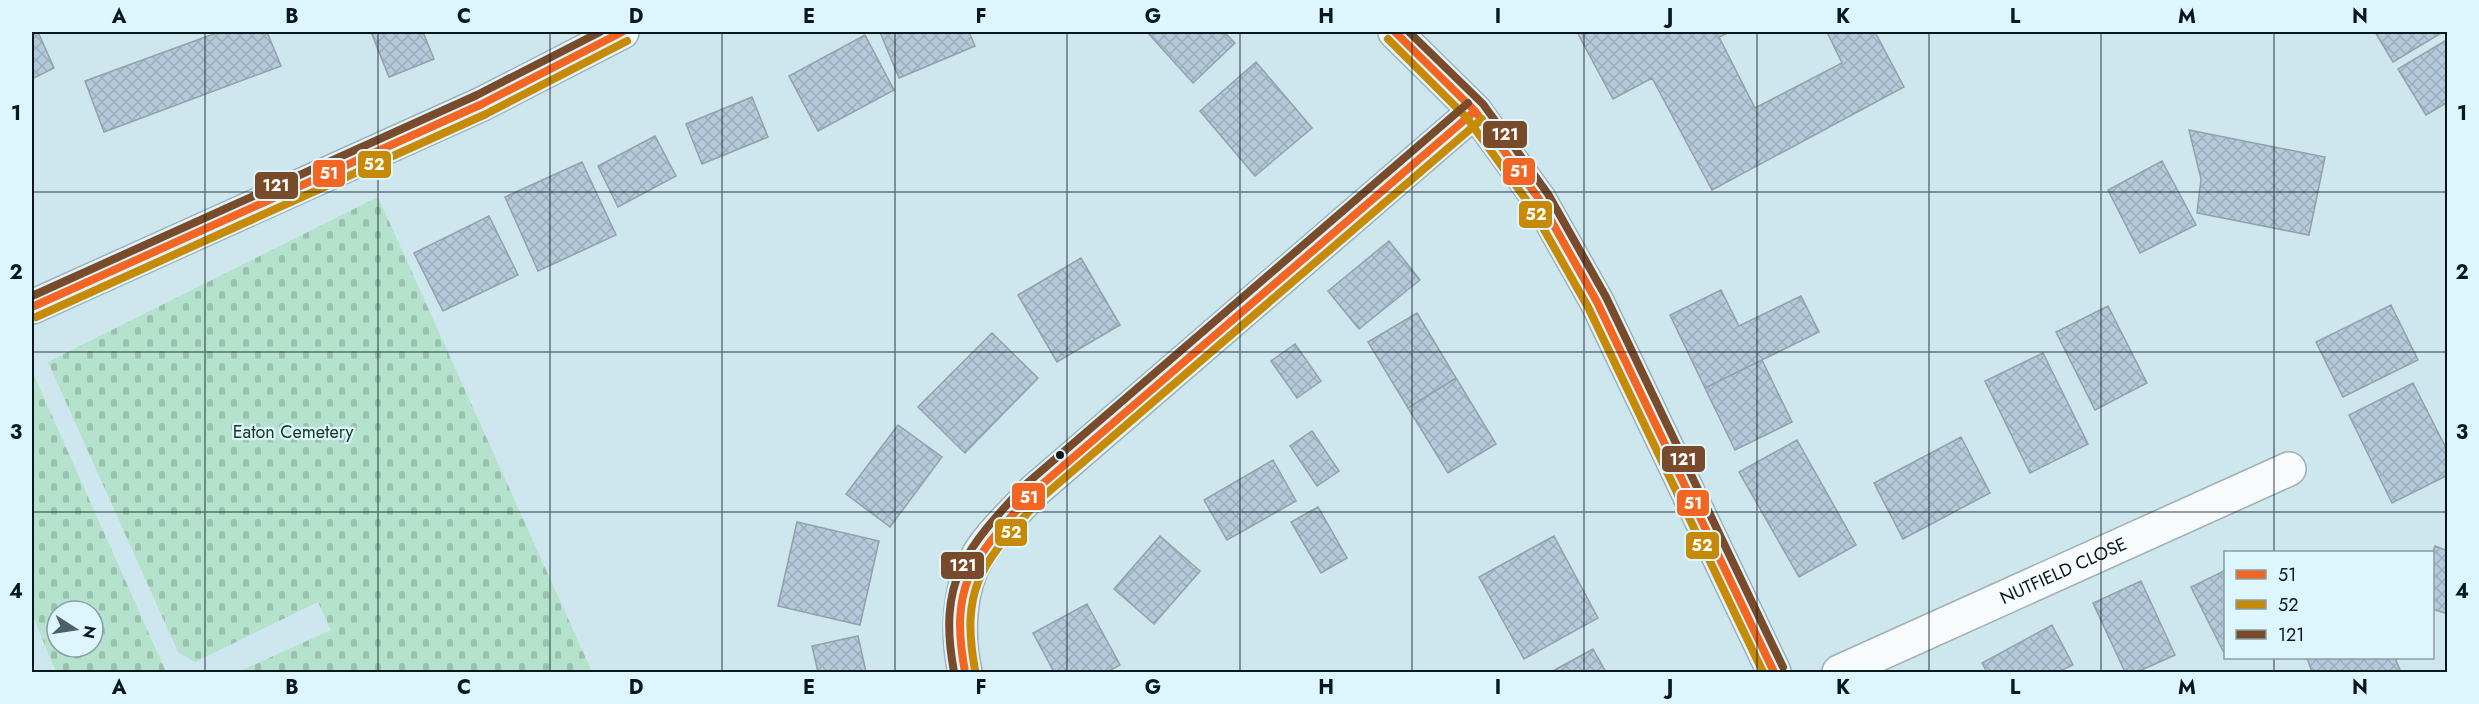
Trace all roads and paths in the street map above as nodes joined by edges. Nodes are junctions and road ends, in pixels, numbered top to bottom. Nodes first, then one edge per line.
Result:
1 (622, 32) edge
2 (1395, 32) edge
3 (1475, 111) junction
4 (32, 307) edge
5 (2289, 470) dead end
6 (965, 672) edge
7 (1774, 672) edge
8 (1839, 672) edge

1 - 4 street
2 - 3 street
3 - 6 street
3 - 7 street
5 - 8 street, NUTFIELD CLOSE

